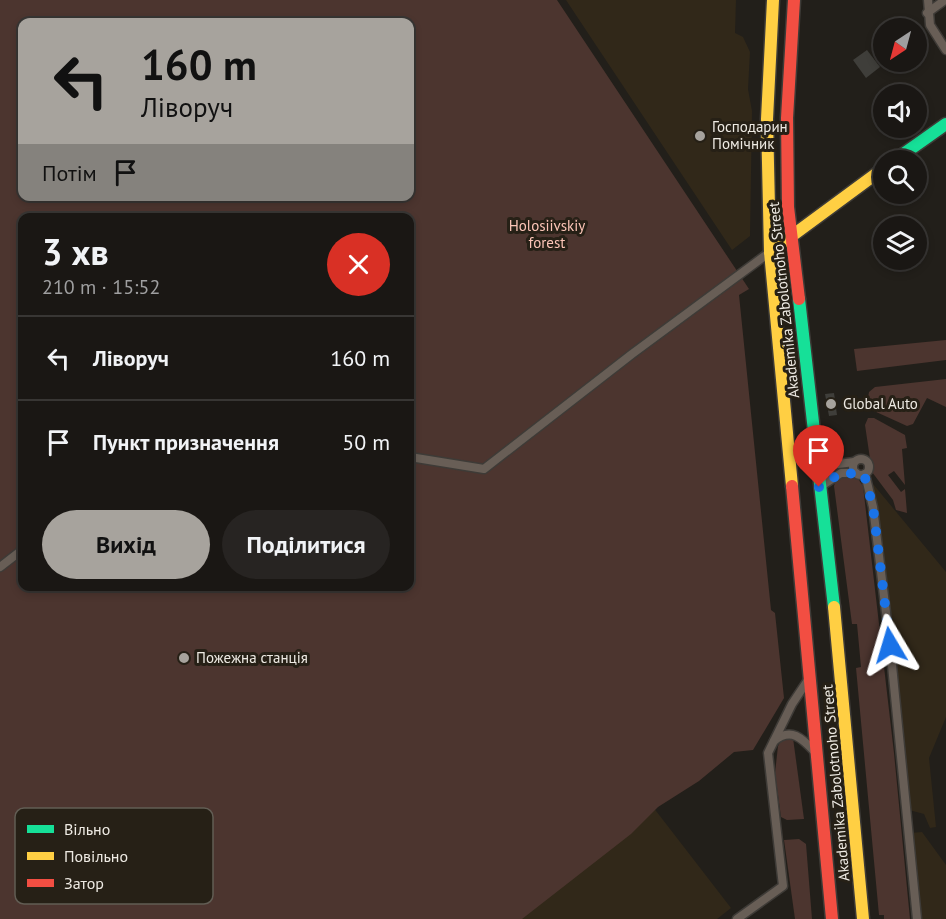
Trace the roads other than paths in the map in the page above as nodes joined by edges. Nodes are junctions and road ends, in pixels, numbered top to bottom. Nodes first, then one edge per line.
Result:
1 (773, 0) edge
2 (794, 0) edge
3 (928, 0) edge
4 (945, 0) edge
5 (927, 12) junction
6 (946, 50) edge
7 (946, 124) edge
8 (909, 150) edge
9 (873, 176) edge
10 (790, 236) junction
11 (770, 252) junction
12 (815, 453) junction
13 (414, 458) edge
14 (854, 462) junction
15 (860, 473) junction
16 (819, 487) junction
17 (18, 553) edge
18 (0, 567) edge
19 (810, 677) junction
20 (772, 743) junction
21 (818, 756) junction
22 (737, 919) edge
23 (832, 919) edge
24 (863, 919) edge
25 (917, 919) edge

1 - 11 main road, Akademika Zabolotnoho Street
2 - 10 main road, Akademika Zabolotnoho Street
3 - 5 street
4 - 5 street
5 - 6 street
7 - 8 main road
9 - 10 main road
10 - 11 main road
10 - 12 main road, Akademika Zabolotnoho Street
11 - 13 street
11 - 19 main road, Akademika Zabolotnoho Street
12 - 14 street
12 - 16 main road, Akademika Zabolotnoho Street
14 - 15 street
14 - 15 street
15 - 16 street
15 - 25 street
16 - 24 main road, Akademika Zabolotnoho Street
17 - 18 street
19 - 20 street
19 - 21 main road, Akademika Zabolotnoho Street
20 - 21 street
20 - 22 street
21 - 23 main road, Akademika Zabolotnoho Street

